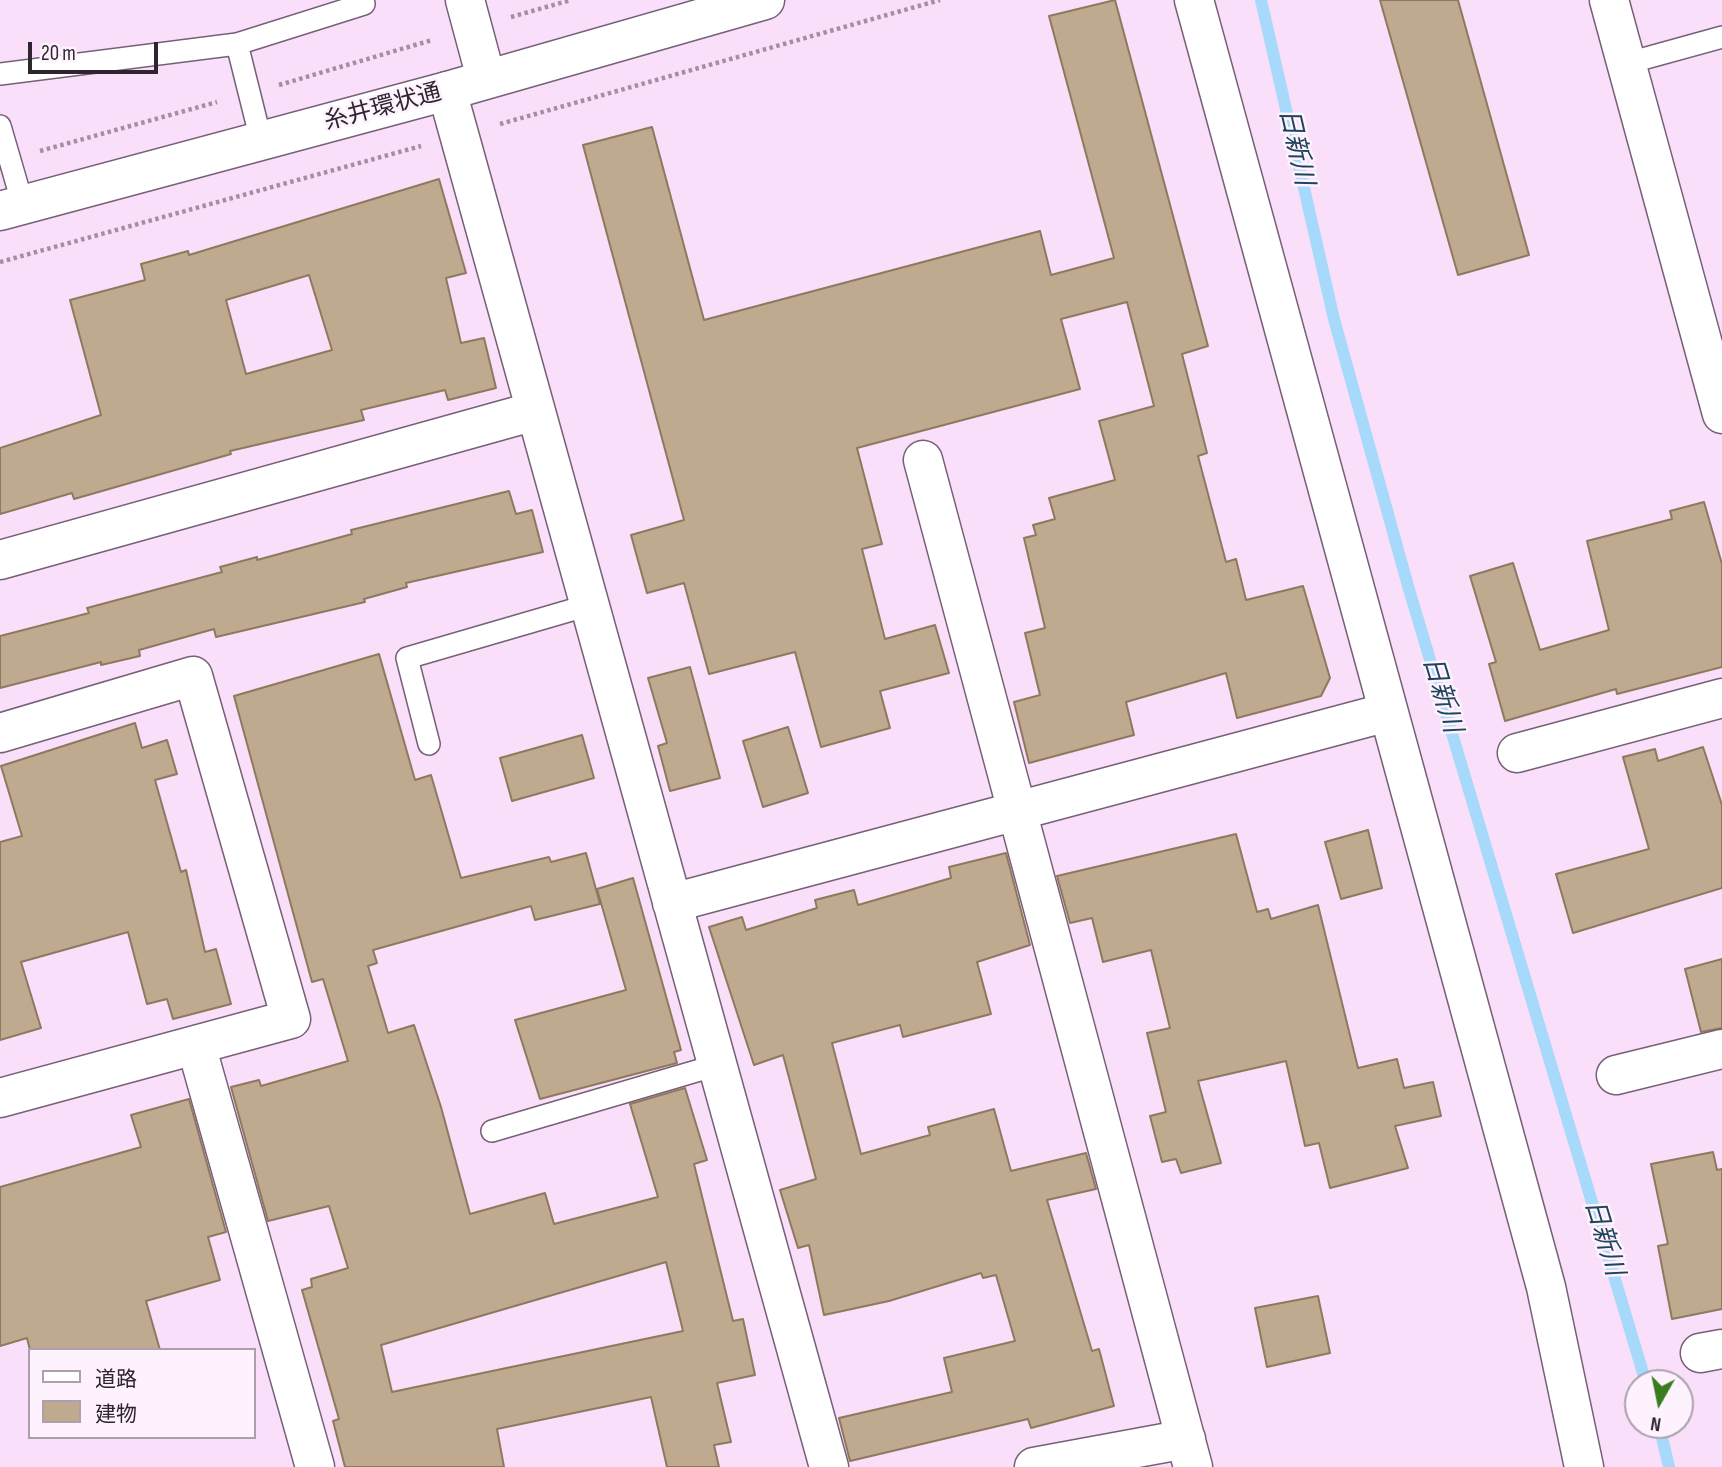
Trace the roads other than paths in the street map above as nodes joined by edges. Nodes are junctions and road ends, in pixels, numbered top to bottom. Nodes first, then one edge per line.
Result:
1 (363, 0) edge
2 (765, 0) edge
3 (1194, 0) edge
4 (1609, 0) edge
5 (469, 14) edge
6 (1722, 37) edge
7 (237, 44) junction
8 (1628, 63) junction
9 (0, 74) edge
10 (486, 78) junction
11 (447, 91) junction
12 (0, 126) edge
13 (261, 140) junction
14 (11, 208) edge
15 (1712, 339) edge
16 (536, 411) junction
17 (1722, 414) edge
18 (923, 460) dead end
19 (0, 560) edge
20 (589, 605) junction
21 (1722, 698) edge
22 (1388, 712) junction
23 (0, 733) edge
24 (429, 744) dead end
25 (1517, 753) dead end
26 (1020, 810) junction
27 (672, 903) junction
28 (196, 1045) junction
29 (1722, 1049) edge
30 (717, 1065) junction
31 (1616, 1075) dead end
32 (0, 1098) edge
33 (492, 1130) dead end
34 (1190, 1453) edge
35 (315, 1467) edge
36 (829, 1467) edge
37 (1034, 1467) edge
38 (1584, 1467) edge

1 - 7 lane
2 - 10 street, 糸井環状通
3 - 22 street
4 - 8 street
5 - 10 street
6 - 8 lane
7 - 9 lane
7 - 13 lane
8 - 15 street
10 - 11 street, 糸井環状通
11 - 13 street, 糸井環状通
11 - 16 street
12 - 14 lane
13 - 14 street, 糸井環状通
15 - 17 street
16 - 19 street
16 - 20 street
18 - 26 street
20 - 24 lane
20 - 27 street
21 - 25 street
22 - 26 street
22 - 38 street
23 - 28 street
26 - 27 street
26 - 34 street
27 - 30 street
28 - 32 street
28 - 35 street
29 - 31 street
30 - 33 lane
30 - 36 street
34 - 37 street

